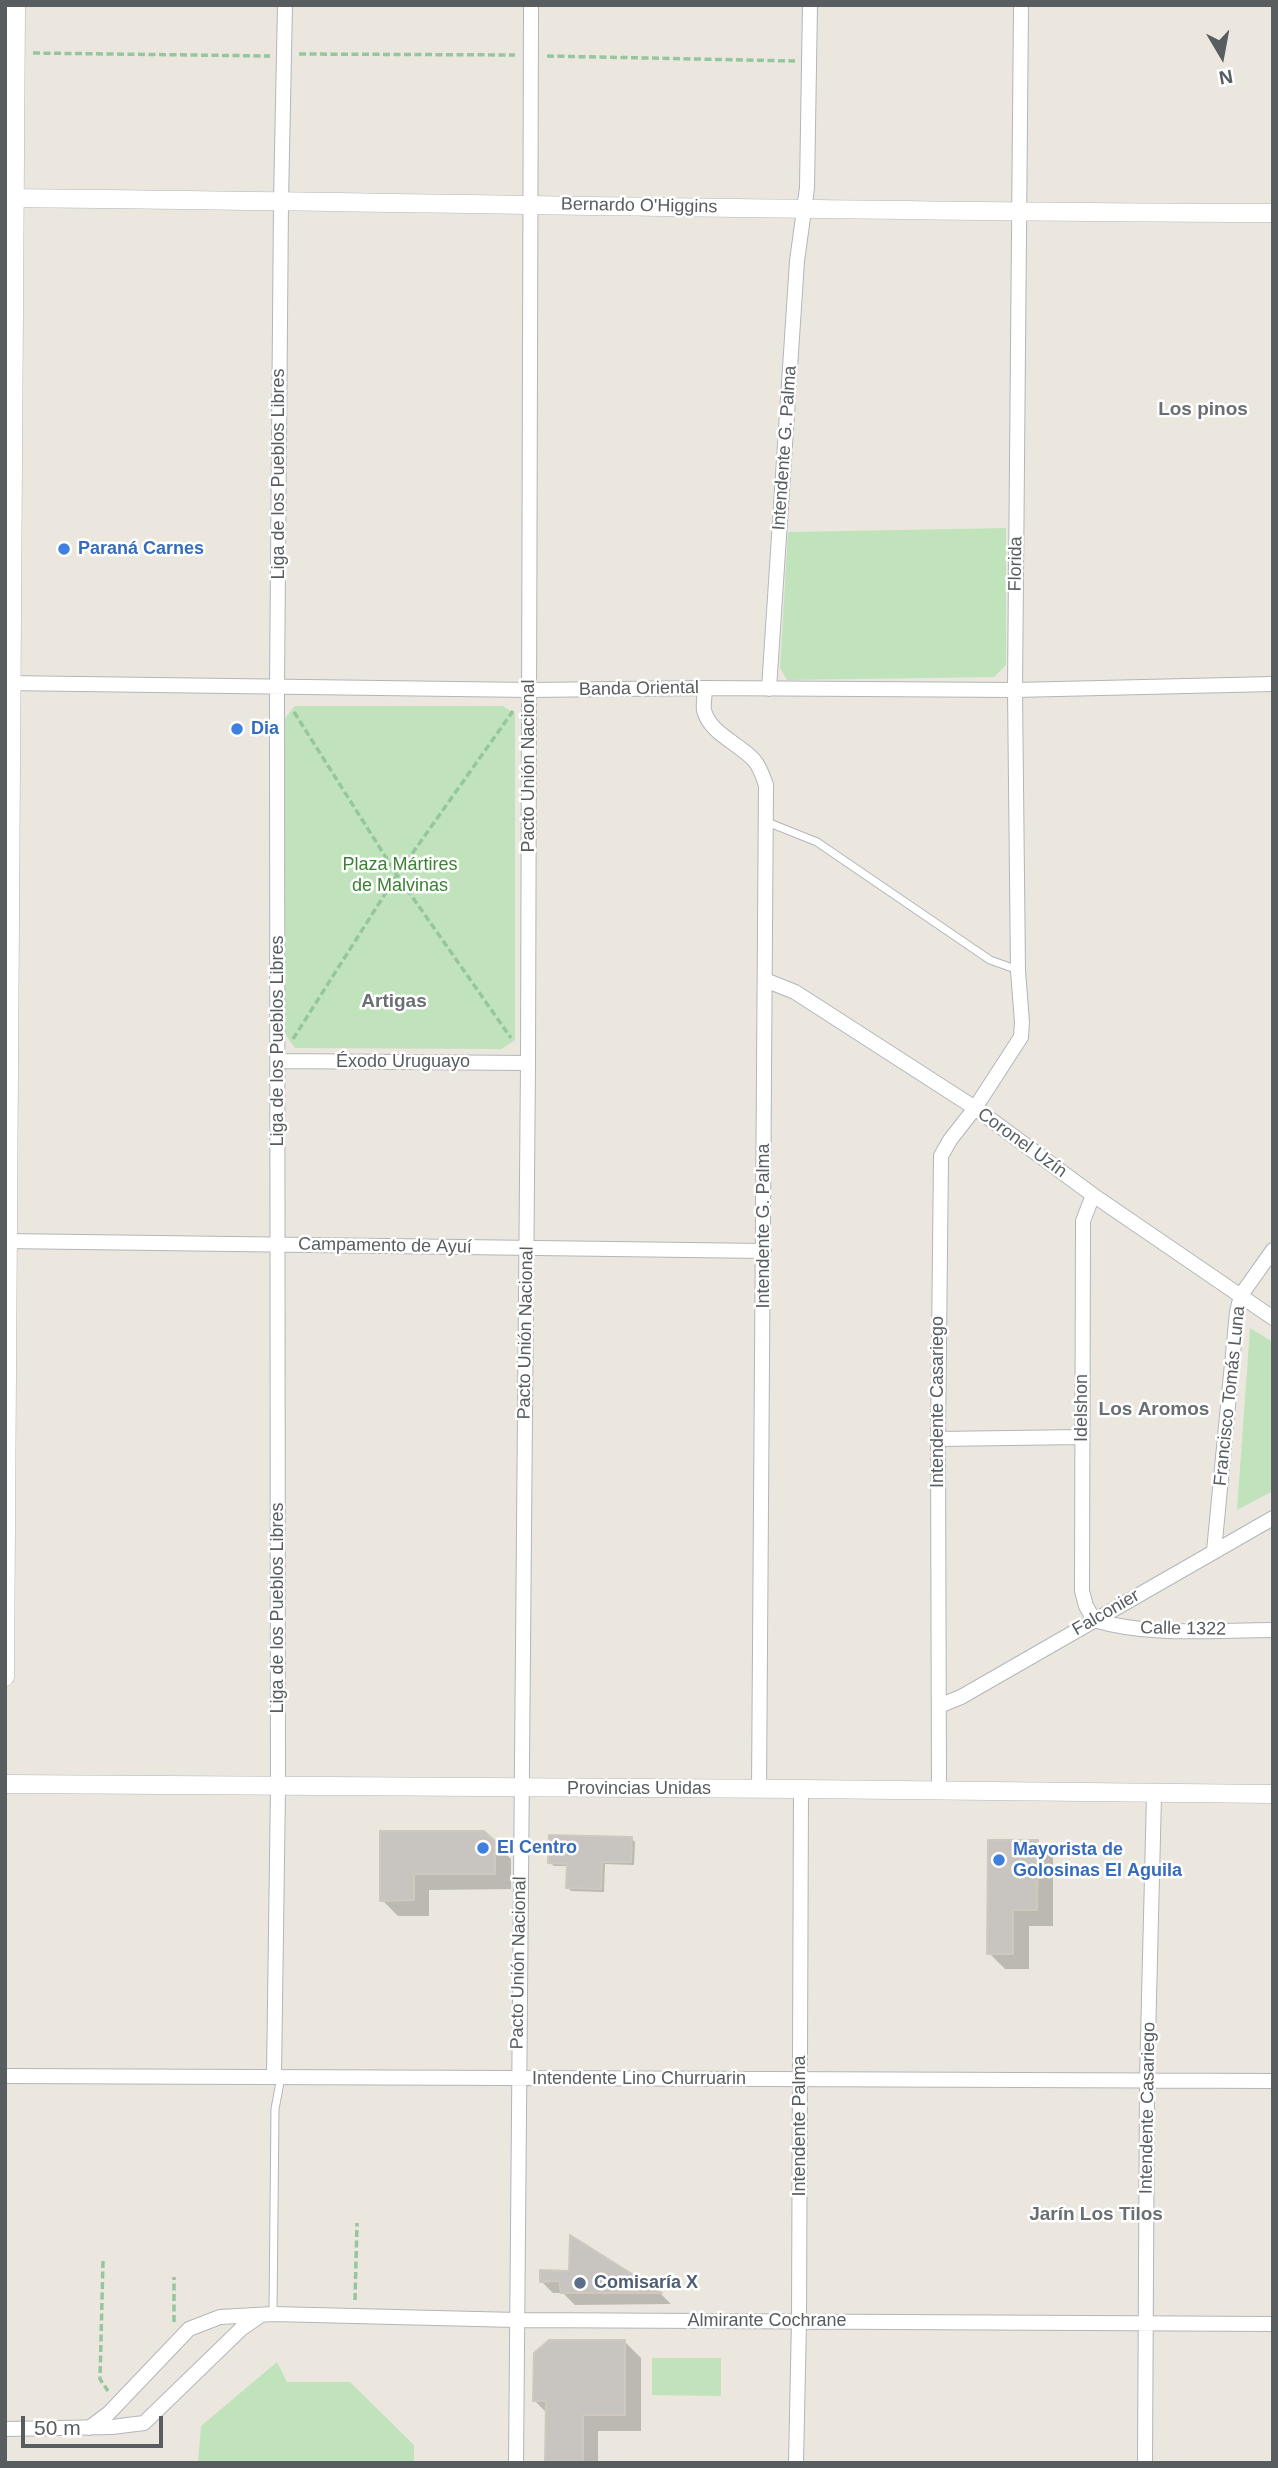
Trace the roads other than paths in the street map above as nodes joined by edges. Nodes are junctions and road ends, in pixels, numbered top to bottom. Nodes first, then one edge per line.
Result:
1 (16, 5) edge
2 (285, 5) edge
3 (531, 5) edge
4 (810, 5) edge
5 (1021, 5) edge
6 (11, 198) edge
7 (281, 201) junction
8 (529, 204) junction
9 (804, 208) junction
10 (1019, 213) junction
11 (1273, 214) edge
12 (9, 683) edge
13 (1273, 684) edge
14 (277, 687) junction
15 (705, 688) junction
16 (769, 689) junction
17 (1015, 690) junction
18 (530, 691) junction
19 (767, 822) junction
20 (1018, 971) junction
21 (765, 981) junction
22 (279, 1061) junction
23 (528, 1063) junction
24 (975, 1108) junction
25 (1093, 1195) junction
26 (6, 1241) edge
27 (278, 1244) junction
28 (527, 1250) junction
29 (1273, 1250) edge
30 (764, 1251) junction
31 (1241, 1295) junction
32 (1273, 1318) edge
33 (1081, 1437) junction
34 (938, 1438) junction
35 (1273, 1518) edge
36 (1214, 1551) junction
37 (1094, 1620) junction
38 (1273, 1630) edge
39 (5, 1677) edge
40 (939, 1706) junction
41 (5, 1784) edge
42 (278, 1787) junction
43 (521, 1788) junction
44 (759, 1789) junction
45 (801, 1789) junction
46 (939, 1791) junction
47 (1154, 1794) junction
48 (1273, 1794) edge
49 (5, 2076) edge
50 (278, 2076) junction
51 (518, 2078) junction
52 (800, 2080) junction
53 (1147, 2080) junction
54 (1273, 2081) edge
55 (268, 2314) junction
56 (517, 2320) junction
57 (799, 2321) junction
58 (1146, 2324) junction
59 (1273, 2324) edge
60 (89, 2428) junction
61 (5, 2429) edge
62 (516, 2463) edge
63 (796, 2463) edge
64 (1145, 2463) edge

1 - 6 street
2 - 7 street, Liga de los Pueblos Libres
3 - 8 street, Pacto Unión Nacional
4 - 9 street, Intendente G. Palma
5 - 10 street, Florida
6 - 7 street, Bernardo O'Higgins
6 - 12 street
7 - 8 street, Bernardo O'Higgins
7 - 14 street, Liga de los Pueblos Libres
8 - 9 street, Bernardo O'Higgins
8 - 18 street, Pacto Unión Nacional
9 - 10 street, Bernardo O'Higgins
9 - 16 street, Intendente G. Palma
10 - 11 street, Bernardo O'Higgins
10 - 17 street, Florida
12 - 14 street, Banda Oriental
12 - 26 street
13 - 17 street, Banda Oriental
14 - 18 street, Banda Oriental
14 - 22 street, Liga de los Pueblos Libres
15 - 16 street, Banda Oriental
15 - 18 street, Banda Oriental
15 - 19 street, Intendente G. Palma
16 - 17 street, Banda Oriental
17 - 20 street, Florida
18 - 23 street, Pacto Unión Nacional
19 - 20 lane
19 - 21 street, Intendente G. Palma
20 - 24 street, Florida
21 - 24 street, Coronel Uzín
21 - 30 street, Intendente G. Palma
22 - 23 street, Éxodo Uruguayo
22 - 27 street, Liga de los Pueblos Libres
23 - 28 street, Pacto Unión Nacional
24 - 25 street, Coronel Uzín
24 - 34 street, Intendente Casariego
25 - 31 street, Coronel Uzín
25 - 33 street, Idelshon
26 - 27 street, Campamento de Ayuí
26 - 39 street
27 - 28 street, Campamento de Ayuí
27 - 42 street, Liga de los Pueblos Libres
28 - 30 street, Campamento de Ayuí
28 - 43 street, Pacto Unión Nacional
29 - 31 street, Francisco Tomás Luna
30 - 44 street, Intendente G. Palma
31 - 32 street, Coronel Uzín
31 - 36 street, Francisco Tomás Luna
33 - 34 street
33 - 37 street, Idelshon
34 - 40 street, Intendente Casariego
35 - 36 street, Falconier
36 - 37 street, Falconier
37 - 38 street, Calle 1322
37 - 40 street, Falconier
40 - 46 street
41 - 42 street, Provincias Unidas
42 - 43 street, Provincias Unidas
42 - 50 street, Liga de los Pueblos Libres
43 - 44 street, Provincias Unidas
43 - 51 street, Pacto Unión Nacional
44 - 45 street, Provincias Unidas
45 - 46 street, Provincias Unidas
45 - 52 street, Intendente Palma
46 - 47 street, Provincias Unidas
47 - 48 street, Provincias Unidas
47 - 53 street, Intendente Casariego
49 - 50 street, Intendente Lino Churruarin
50 - 51 street, Intendente Lino Churruarin
50 - 55 lane
51 - 52 street, Intendente Lino Churruarin
51 - 56 street, Pacto Unión Nacional
52 - 53 street, Intendente Lino Churruarin
52 - 57 street, Intendente Palma
53 - 54 street, Intendente Lino Churruarin
53 - 58 street, Intendente Casariego
55 - 56 street, Almirante Cochrane
55 - 60 street
55 - 60 street, Almirante Cochrane
56 - 57 street, Almirante Cochrane
56 - 62 street, Pacto Unión Nacional
57 - 58 street, Almirante Cochrane
57 - 63 street, Intendente Palma
58 - 59 street, Almirante Cochrane
58 - 64 street, Intendente Casariego
60 - 61 street

